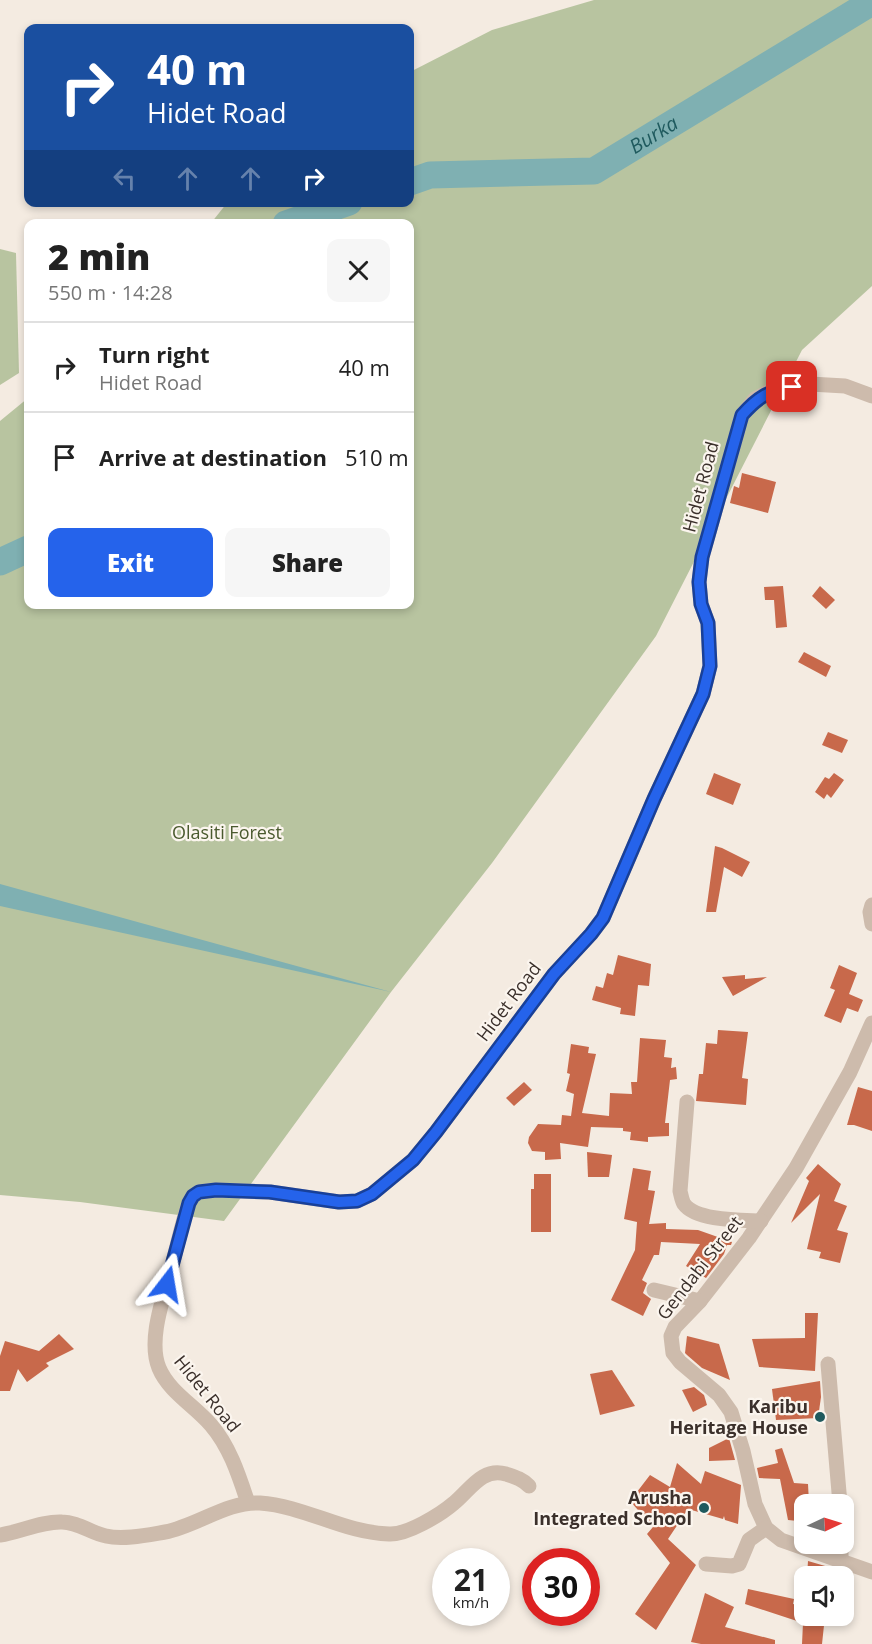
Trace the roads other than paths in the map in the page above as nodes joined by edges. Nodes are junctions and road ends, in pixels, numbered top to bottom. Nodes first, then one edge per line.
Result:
1 (872, 396) edge
2 (872, 905) edge
3 (872, 924) edge
4 (872, 1023) edge
5 (687, 1102) dead end
6 (761, 1221) junction
7 (654, 1290) dead end
8 (700, 1301) junction
9 (828, 1364) dead end
10 (530, 1486) dead end
11 (839, 1494) edge
12 (248, 1503) junction
13 (766, 1528) junction
14 (0, 1535) edge
15 (841, 1554) edge
16 (841, 1562) junction
17 (706, 1564) dead end
18 (872, 1572) edge

1 - 12 street, Hidet Road
2 - 3 street
4 - 6 street, Gendabi Street
5 - 6 street
6 - 8 street, Gendabi Street
7 - 8 street
8 - 13 street, Gendabi Street
9 - 11 street
10 - 12 street
12 - 14 street
13 - 16 street
13 - 17 street
15 - 16 street
16 - 18 street

